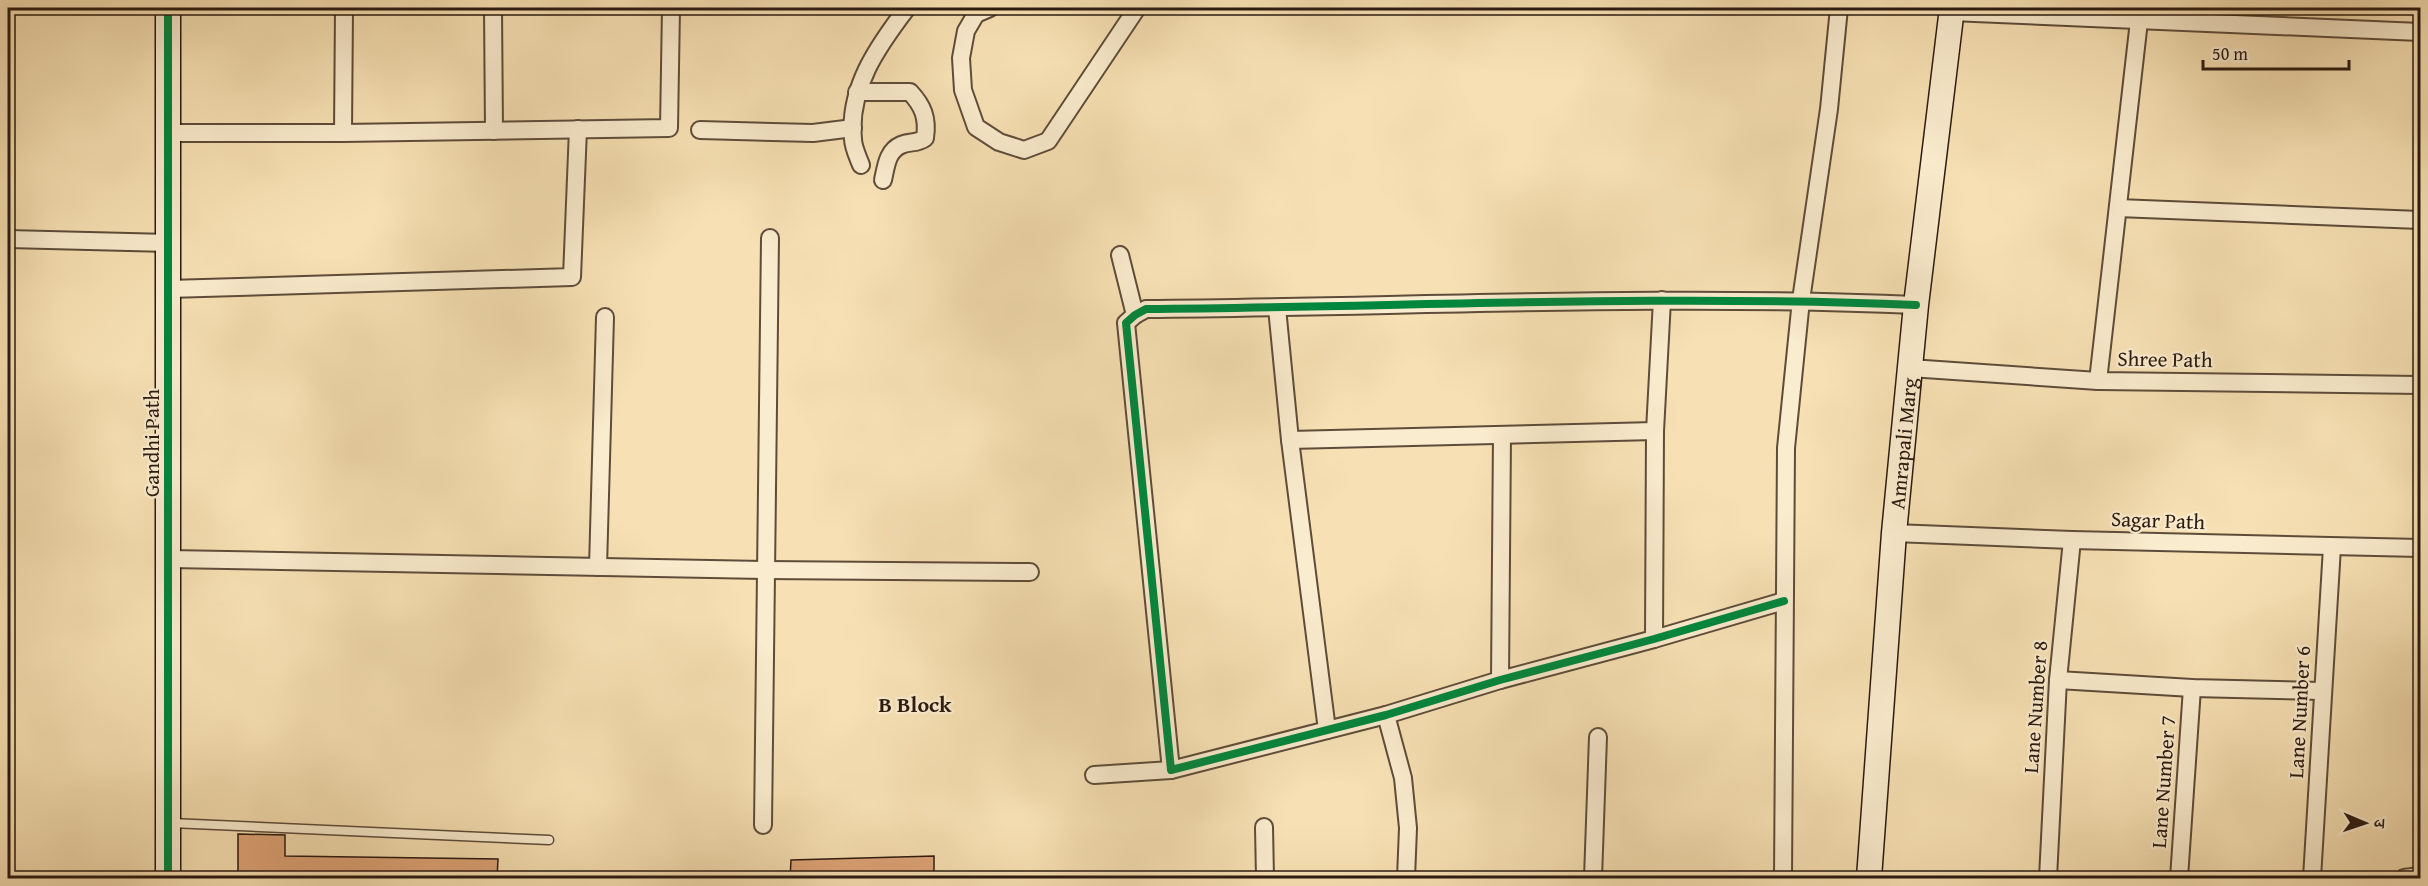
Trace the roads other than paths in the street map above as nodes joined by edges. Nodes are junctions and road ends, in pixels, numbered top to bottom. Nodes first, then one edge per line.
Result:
1 (168, 8) edge
2 (344, 8) edge
3 (493, 8) edge
4 (671, 8) edge
5 (908, 8) edge
6 (990, 8) edge
7 (1137, 8) edge
8 (1839, 8) edge
9 (1951, 10) edge
10 (2139, 21) junction
11 (2421, 32) edge
12 (857, 92) junction
13 (853, 128) junction
14 (578, 129) junction
15 (700, 130) dead end
16 (494, 131) junction
17 (343, 133) junction
18 (167, 134) junction
19 (861, 165) dead end
20 (883, 180) dead end
21 (2118, 208) junction
22 (2421, 220) edge
23 (770, 238) dead end
24 (8, 239) edge
25 (169, 243) junction
26 (1120, 255) dead end
27 (168, 289) junction
28 (1662, 300) junction
29 (1801, 300) junction
30 (1916, 305) junction
31 (1277, 308) junction
32 (1135, 315) junction
33 (604, 317) dead end
34 (1910, 368) junction
35 (2098, 381) junction
36 (2421, 385) edge
37 (1655, 431) junction
38 (1502, 435) junction
39 (1290, 440) junction
40 (1894, 533) junction
41 (2072, 540) junction
42 (2332, 547) junction
43 (2421, 549) edge
44 (169, 559) junction
45 (598, 567) junction
46 (764, 570) junction
47 (1030, 572) dead end
48 (1784, 601) junction
49 (1654, 639) junction
50 (1500, 680) junction
51 (2058, 680) junction
52 (2192, 688) junction
53 (2323, 691) junction
54 (1386, 715) junction
55 (1327, 730) junction
56 (1598, 737) dead end
57 (1171, 770) junction
58 (1094, 775) dead end
59 (168, 823) junction
60 (763, 825) dead end
61 (1264, 827) dead end
62 (549, 840) dead end
63 (2421, 876) edge
64 (168, 879) edge
65 (1265, 879) edge
66 (1407, 879) edge
67 (1593, 879) edge
68 (1783, 879) edge
69 (1869, 879) edge
70 (2048, 879) edge
71 (2179, 879) edge
72 (2312, 879) edge
73 (2404, 879) edge

1 - 18 street, Gandhi Path
2 - 17 street
3 - 16 street
4 - 14 street
5 - 12 street
6 - 7 street
8 - 29 street
9 - 10 street
9 - 30 street, Amrapali Marg
10 - 11 street
10 - 21 street
12 - 13 street
12 - 20 street
13 - 15 street
13 - 19 street
14 - 16 street
14 - 27 street
16 - 17 street
17 - 18 street
18 - 25 street, Gandhi Path
21 - 22 street
21 - 35 street
23 - 46 street
24 - 25 street
25 - 27 street, Gandhi Path
26 - 32 street
27 - 44 street, Gandhi Path
28 - 29 street
28 - 31 street
28 - 37 street
29 - 30 street
29 - 48 street
30 - 34 street, Amrapali Marg
31 - 32 street
31 - 39 street
32 - 57 street
33 - 45 street
34 - 35 street, Shree Path
34 - 40 street, Amrapali Marg
35 - 36 street, Shree Path
37 - 38 street
37 - 49 street
38 - 39 street
38 - 50 street
39 - 55 street
40 - 41 street, Sagar Path
40 - 69 street, Amrapali Marg
41 - 42 street, Sagar Path
41 - 51 street, Lane Number 8
42 - 43 street, Sagar Path
42 - 53 street, Lane Number 6
44 - 45 street
44 - 59 street, Gandhi Path
45 - 46 street
46 - 47 street
46 - 60 street
48 - 49 street
48 - 68 street
49 - 50 street
50 - 54 street
51 - 52 street
51 - 70 street, Lane Number 8
52 - 53 street
52 - 71 street, Lane Number 7
53 - 72 street, Lane Number 6
54 - 55 street
54 - 66 street
55 - 57 street
56 - 67 street
57 - 58 street
59 - 62 lane
59 - 64 street, Gandhi Path
61 - 65 street
63 - 73 street

